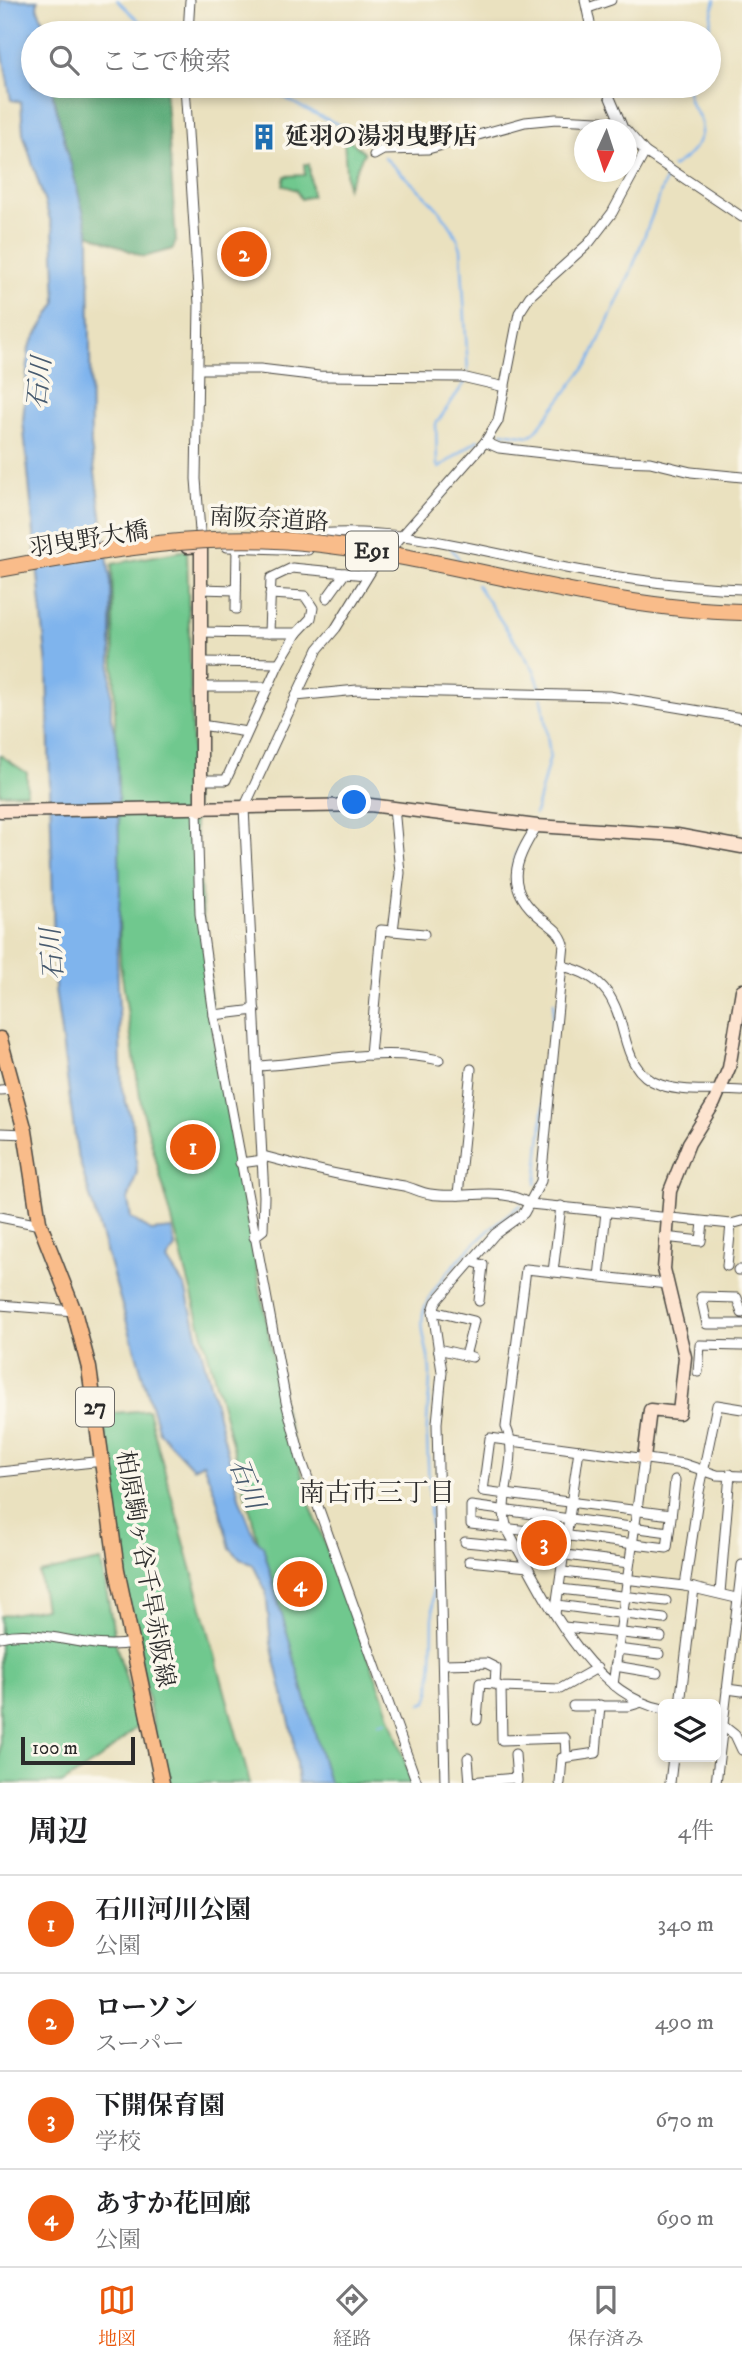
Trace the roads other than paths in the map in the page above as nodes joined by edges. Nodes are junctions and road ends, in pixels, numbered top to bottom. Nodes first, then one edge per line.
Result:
1 (190, 0) edge
2 (611, 0) edge
3 (586, 4) edge
4 (189, 21) edge
5 (186, 98) edge
6 (611, 98) edge
7 (620, 119) edge
8 (574, 121) edge
9 (637, 142) edge
10 (645, 152) junction
11 (374, 155) dead end
12 (742, 217) edge
13 (200, 369) junction
14 (505, 387) junction
15 (485, 442) junction
16 (742, 477) edge
17 (403, 534) junction
18 (201, 546) junction
19 (237, 547) junction
20 (379, 558) junction
21 (0, 564) edge
22 (0, 569) edge
23 (345, 573) junction
24 (0, 575) edge
25 (366, 575) junction
26 (200, 589) junction
27 (742, 589) edge
28 (236, 590) junction
29 (271, 594) junction
30 (327, 598) dead end
31 (236, 609) dead end
32 (742, 612) edge
33 (199, 632) junction
34 (269, 633) junction
35 (298, 633) junction
36 (200, 662) junction
37 (279, 663) junction
38 (201, 687) junction
39 (267, 687) junction
40 (296, 696) junction
41 (742, 718) edge
42 (201, 725) junction
43 (247, 732) junction
44 (202, 780) junction
45 (394, 807) junction
46 (244, 808) junction
47 (196, 810) junction
48 (0, 811) edge
49 (537, 826) junction
50 (742, 847) edge
51 (393, 931) junction
52 (424, 934) dead end
53 (562, 966) junction
54 (742, 990) edge
55 (255, 1010) junction
56 (214, 1016) junction
57 (0, 1039) edge
58 (370, 1055) junction
59 (3, 1058) edge
60 (439, 1060) dead end
61 (258, 1066) junction
62 (471, 1069) dead end
63 (721, 1089) junction
64 (7, 1090) edge
65 (742, 1091) edge
66 (0, 1133) edge
67 (26, 1134) junction
68 (263, 1158) junction
69 (240, 1163) junction
70 (458, 1195) junction
71 (530, 1203) junction
72 (561, 1206) junction
73 (606, 1212) junction
74 (0, 1217) edge
75 (666, 1219) junction
76 (742, 1221) edge
77 (39, 1222) junction
78 (703, 1222) junction
79 (731, 1224) junction
80 (254, 1237) junction
81 (664, 1237) junction
82 (471, 1261) junction
83 (727, 1266) dead end
84 (553, 1272) junction
85 (599, 1277) junction
86 (667, 1284) junction
87 (479, 1301) dead end
88 (0, 1305) edge
89 (74, 1311) junction
90 (433, 1311) junction
91 (742, 1313) edge
92 (742, 1324) edge
93 (742, 1346) edge
94 (438, 1349) junction
95 (698, 1372) dead end
96 (742, 1409) edge
97 (513, 1442) junction
98 (579, 1450) junction
99 (644, 1458) junction
100 (103, 1461) junction
101 (704, 1470) junction
102 (0, 1472) edge
103 (730, 1474) junction
104 (742, 1476) edge
105 (675, 1480) dead end
106 (506, 1494) junction
107 (572, 1502) junction
108 (636, 1511) junction
109 (503, 1512) junction
110 (671, 1515) junction
111 (569, 1519) junction
112 (634, 1527) junction
113 (507, 1529) junction
114 (669, 1532) junction
115 (567, 1537) junction
116 (465, 1542) dead end
117 (485, 1544) junction
118 (632, 1544) junction
119 (517, 1547) junction
120 (566, 1555) junction
121 (469, 1561) dead end
122 (484, 1563) junction
123 (629, 1563) junction
124 (742, 1564) edge
125 (528, 1567) junction
126 (563, 1572) junction
127 (627, 1580) junction
128 (741, 1582) edge
129 (690, 1587) junction
130 (560, 1589) junction
131 (720, 1593) junction
132 (624, 1597) junction
133 (736, 1598) junction
134 (666, 1601) dead end
135 (556, 1609) junction
136 (622, 1614) junction
137 (664, 1619) dead end
138 (564, 1627) junction
139 (620, 1632) junction
140 (0, 1637) edge
141 (662, 1637) dead end
142 (132, 1643) junction
143 (618, 1649) junction
144 (659, 1654) dead end
145 (443, 1664) junction
146 (615, 1666) junction
147 (597, 1668) junction
148 (657, 1672) dead end
149 (613, 1685) junction
150 (498, 1686) junction
151 (727, 1689) junction
152 (742, 1691) edge
153 (680, 1699) edge
154 (639, 1703) junction
155 (600, 1705) junction
156 (573, 1706) dead end
157 (658, 1708) edge
158 (721, 1713) edge
159 (477, 1720) dead end
160 (721, 1723) edge
161 (742, 1750) edge
162 (515, 1754) dead end
163 (566, 1755) junction
164 (468, 1758) dead end
165 (672, 1762) edge
166 (717, 1762) edge
167 (517, 1781) edge
168 (162, 1783) edge
169 (417, 1783) edge
170 (445, 1783) edge
171 (470, 1783) edge
172 (560, 1783) edge
173 (670, 1783) edge
174 (716, 1783) edge

1 - 4 street
2 - 3 street
5 - 13 street
6 - 7 street
8 - 11 street
9 - 10 street
10 - 12 street
10 - 14 street
13 - 14 street
13 - 18 street
14 - 15 street
15 - 16 street
15 - 17 street
17 - 18 street
17 - 20 street
17 - 27 street
18 - 19 street
18 - 24 street, 羽曳野大橋, bridge
18 - 26 street
19 - 20 street
19 - 28 street
20 - 25 street
20 - 32 street
21 - 32 highway, 南阪奈道路 / E91, bridge
22 - 32 highway, 南阪奈道路 / E91, bridge
23 - 25 street
23 - 29 street
23 - 30 street
25 - 40 street
26 - 28 street
26 - 33 street
28 - 31 street
29 - 34 street
29 - 35 street
33 - 34 street
33 - 36 street
34 - 35 street
35 - 37 street
36 - 37 street
36 - 38 street
37 - 39 street
38 - 39 street
38 - 42 street
39 - 43 street
40 - 41 street
40 - 46 street
42 - 43 street
42 - 44 street
43 - 44 street
44 - 47 street
45 - 46 street
45 - 49 street
45 - 51 street
46 - 47 street
46 - 55 street
47 - 48 street
47 - 56 street
49 - 50 street
49 - 53 street
51 - 52 street
51 - 58 street
53 - 63 street
53 - 71 street
54 - 63 street
55 - 56 street
55 - 61 street
56 - 69 street
57 - 59 main road, 柏原駒ヶ谷千早赤阪線 / 27
58 - 60 street
58 - 61 street
59 - 64 main road, 柏原駒ヶ谷千早赤阪線 / 27
61 - 68 street
62 - 70 street
63 - 65 street
63 - 75 street
64 - 67 main road, 柏原駒ヶ谷千早赤阪線 / 27
66 - 67 street
67 - 77 main road, 柏原駒ヶ谷千早赤阪線 / 27
68 - 69 street
68 - 70 street
68 - 80 street
69 - 80 street
70 - 71 street
71 - 72 street
71 - 82 street
72 - 73 street
72 - 84 street
73 - 75 street
73 - 85 street
74 - 77 street
75 - 78 street
75 - 81 street
76 - 79 street
77 - 89 main road, 柏原駒ヶ谷千早赤阪線 / 27
78 - 79 street
78 - 81 street
79 - 83 street
80 - 169 street
81 - 86 street
82 - 87 street
82 - 90 street
84 - 85 street
84 - 97 street
85 - 86 street
86 - 99 street
88 - 89 street
89 - 100 main road, 柏原駒ヶ谷千早赤阪線 / 27
90 - 94 street
90 - 94 street
91 - 92 street
93 - 95 street
94 - 145 street
96 - 101 street
97 - 98 street
97 - 106 street
97 - 106 street
98 - 99 street
98 - 107 street
99 - 101 street
99 - 108 street
100 - 102 street
100 - 142 main road, 柏原駒ヶ谷千早赤阪線 / 27
101 - 103 street
101 - 129 street
103 - 104 street
103 - 131 street
105 - 110 street
106 - 107 street
106 - 109 street
107 - 108 street
107 - 111 street
108 - 110 street
108 - 112 street
109 - 111 street
109 - 113 street
109 - 113 street
110 - 114 street
111 - 112 street
111 - 115 street
112 - 114 street
112 - 118 street
113 - 115 street
113 - 119 street
114 - 118 street
115 - 118 street
115 - 120 street
116 - 117 street
117 - 119 street
117 - 122 street
118 - 123 street
119 - 125 street
120 - 123 street
120 - 126 street
121 - 122 street
122 - 125 street
123 - 127 street
124 - 128 street
125 - 135 street
126 - 127 street
126 - 130 street
127 - 129 street
127 - 132 street
128 - 133 street
129 - 131 street
129 - 153 street
130 - 132 street
130 - 135 street
131 - 133 street
132 - 134 street
132 - 136 street
133 - 151 street
135 - 136 street
135 - 138 street
136 - 137 street
136 - 139 street
138 - 139 street
138 - 147 street
139 - 141 street
139 - 143 street
140 - 142 street
142 - 168 main road, 柏原駒ヶ谷千早赤阪線 / 27
143 - 144 street
143 - 146 street
145 - 150 street
145 - 170 street
146 - 148 street
146 - 149 street
147 - 149 street
147 - 150 street
149 - 154 street
150 - 159 street
150 - 163 street
151 - 152 street
151 - 158 street
154 - 155 street
154 - 157 street
155 - 156 street
155 - 163 street
160 - 161 street
162 - 167 street
163 - 172 street
164 - 171 street
165 - 173 street
166 - 174 street
167 - 171 street

